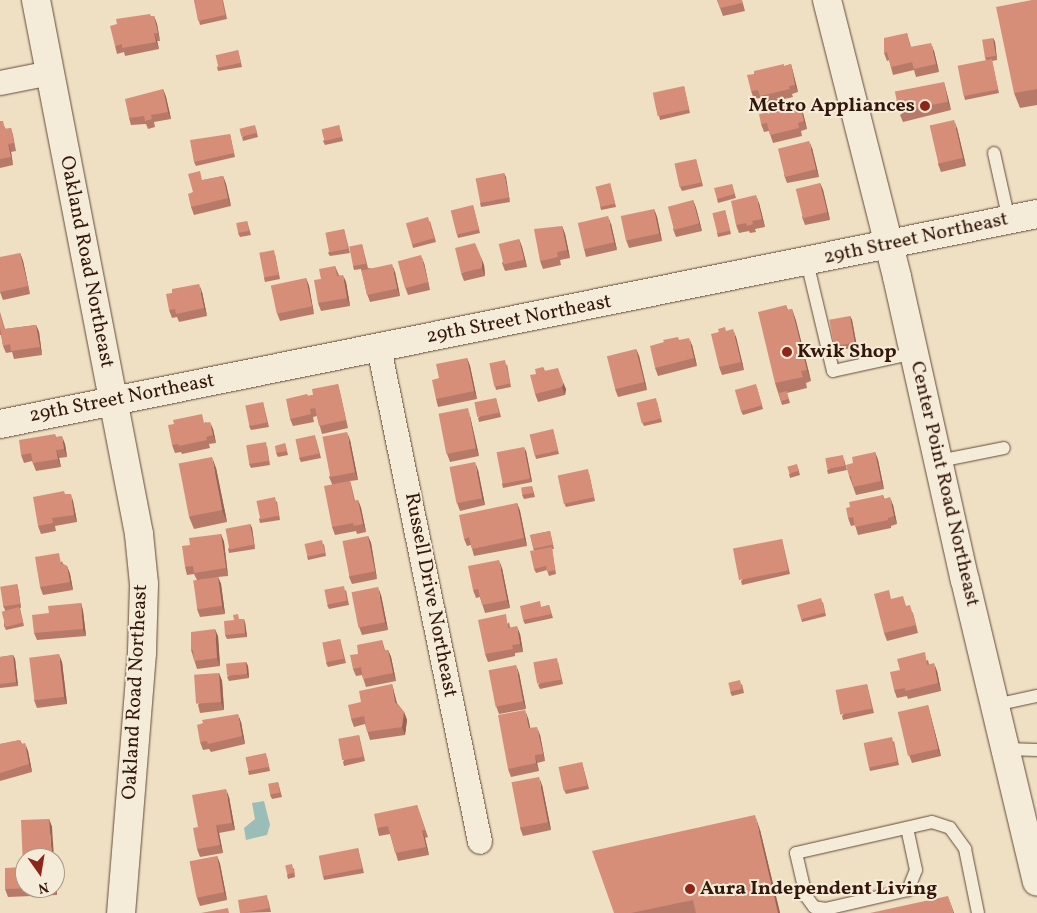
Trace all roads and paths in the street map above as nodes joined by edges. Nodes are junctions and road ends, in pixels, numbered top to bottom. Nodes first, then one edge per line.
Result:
1 (36, 0) edge
2 (827, 0) edge
3 (50, 74) junction
4 (0, 83) edge
5 (994, 153) dead end
6 (1037, 214) edge
7 (1009, 220) junction
8 (889, 245) junction
9 (807, 262) junction
10 (380, 348) junction
11 (914, 354) junction
12 (112, 400) junction
13 (0, 424) edge
14 (1004, 448) dead end
15 (939, 461) junction
16 (1037, 696) edge
17 (995, 705) junction
18 (1006, 750) junction
19 (1037, 750) edge
20 (907, 828) junction
21 (1032, 832) edge
22 (480, 842) dead end
23 (1037, 882) edge
24 (122, 913) edge
25 (978, 913) edge

1 - 3 main road, Oakland Road Northeast
2 - 8 main road, Center Point Road Northeast
3 - 4 street
3 - 12 main road, Oakland Road Northeast
5 - 7 lane
6 - 7 main road, 29th Street Northeast
7 - 8 main road, 29th Street Northeast
8 - 9 main road, 29th Street Northeast
8 - 11 main road, Center Point Road Northeast
9 - 10 main road, 29th Street Northeast
9 - 11 lane
10 - 12 main road, 29th Street Northeast
10 - 22 street, Russell Drive Northeast
11 - 15 main road, Center Point Road Northeast
12 - 13 main road, 29th Street Northeast
12 - 24 main road, Oakland Road Northeast
14 - 15 lane
15 - 17 main road, Center Point Road Northeast
16 - 17 lane
17 - 18 main road, Center Point Road Northeast
18 - 19 lane
18 - 21 main road, Center Point Road Northeast
20 - 20 lane
20 - 25 lane
21 - 23 main road, Center Point Road Northeast

